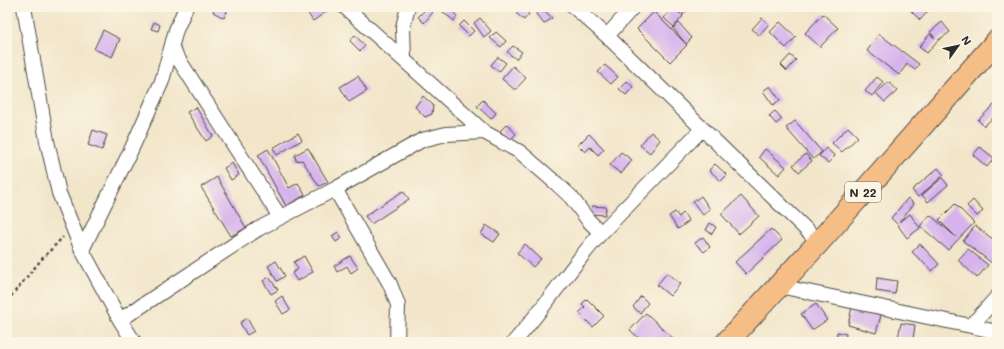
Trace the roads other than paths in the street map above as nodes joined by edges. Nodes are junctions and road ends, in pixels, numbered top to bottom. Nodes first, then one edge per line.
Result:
1 (24, 7) edge
2 (186, 7) edge
3 (344, 7) edge
4 (408, 7) edge
5 (574, 7) edge
6 (633, 7) edge
7 (607, 36) junction
8 (997, 41) edge
9 (172, 49) junction
10 (404, 60) junction
11 (702, 129) junction
12 (484, 132) junction
13 (335, 189) junction
14 (280, 217) junction
15 (600, 233) junction
16 (819, 242) junction
17 (82, 250) junction
18 (779, 286) junction
19 (997, 297) edge
20 (120, 320) junction
21 (971, 326) junction
22 (997, 332) edge
23 (134, 342) edge
24 (397, 342) edge
25 (514, 342) edge
26 (727, 342) edge

1 - 17 street
2 - 9 street
3 - 10 street
4 - 10 street
5 - 7 street
6 - 7 street
7 - 11 street
8 - 16 main road, N 22
9 - 14 street
9 - 17 street
10 - 12 street
11 - 15 street
11 - 16 street
12 - 13 street
12 - 15 street
13 - 14 street
13 - 24 street
14 - 20 street
15 - 25 street
16 - 18 main road, N 22
17 - 20 street
18 - 21 street
18 - 26 main road, N 22
19 - 21 street
20 - 23 street
21 - 22 street

